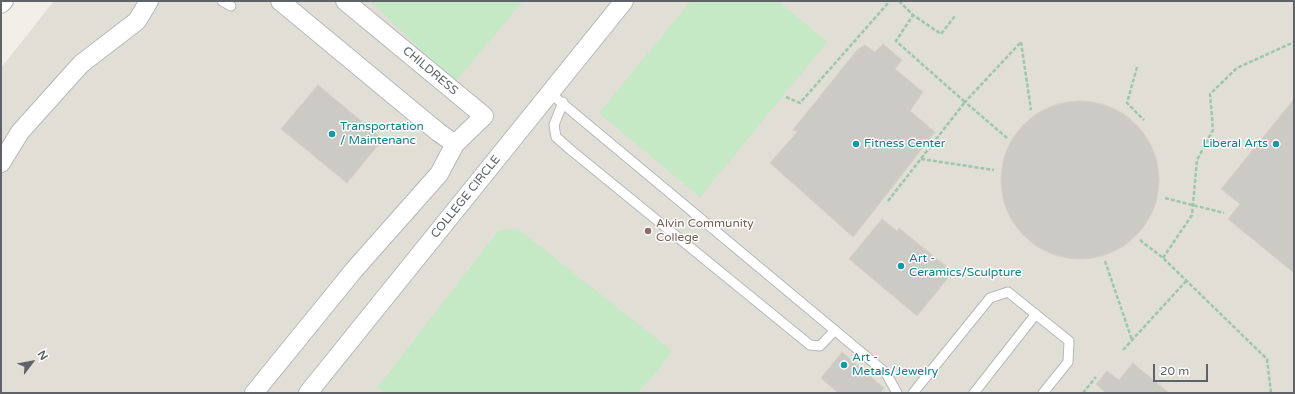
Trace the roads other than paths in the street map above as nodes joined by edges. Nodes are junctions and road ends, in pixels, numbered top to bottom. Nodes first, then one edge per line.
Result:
1 (4, 1) edge
2 (149, 1) edge
3 (222, 1) edge
4 (280, 1) edge
5 (345, 1) edge
6 (624, 1) edge
7 (1, 4) edge
8 (231, 6) dead end
9 (556, 98) junction
10 (455, 144) junction
11 (1, 163) edge
12 (1036, 314) junction
13 (835, 330) junction
14 (254, 393) edge
15 (308, 393) edge
16 (897, 393) edge
17 (913, 393) edge
18 (974, 393) edge
19 (1043, 393) edge

1 - 7 street
2 - 11 street
3 - 8 lane
4 - 10 street
5 - 10 street, CHILDRESS
6 - 9 street, COLLEGE CIRCLE
9 - 13 lane
9 - 13 lane
9 - 15 street, COLLEGE CIRCLE
10 - 14 street, CHILDRESS
12 - 17 lane
12 - 18 lane
12 - 19 lane
13 - 16 lane

